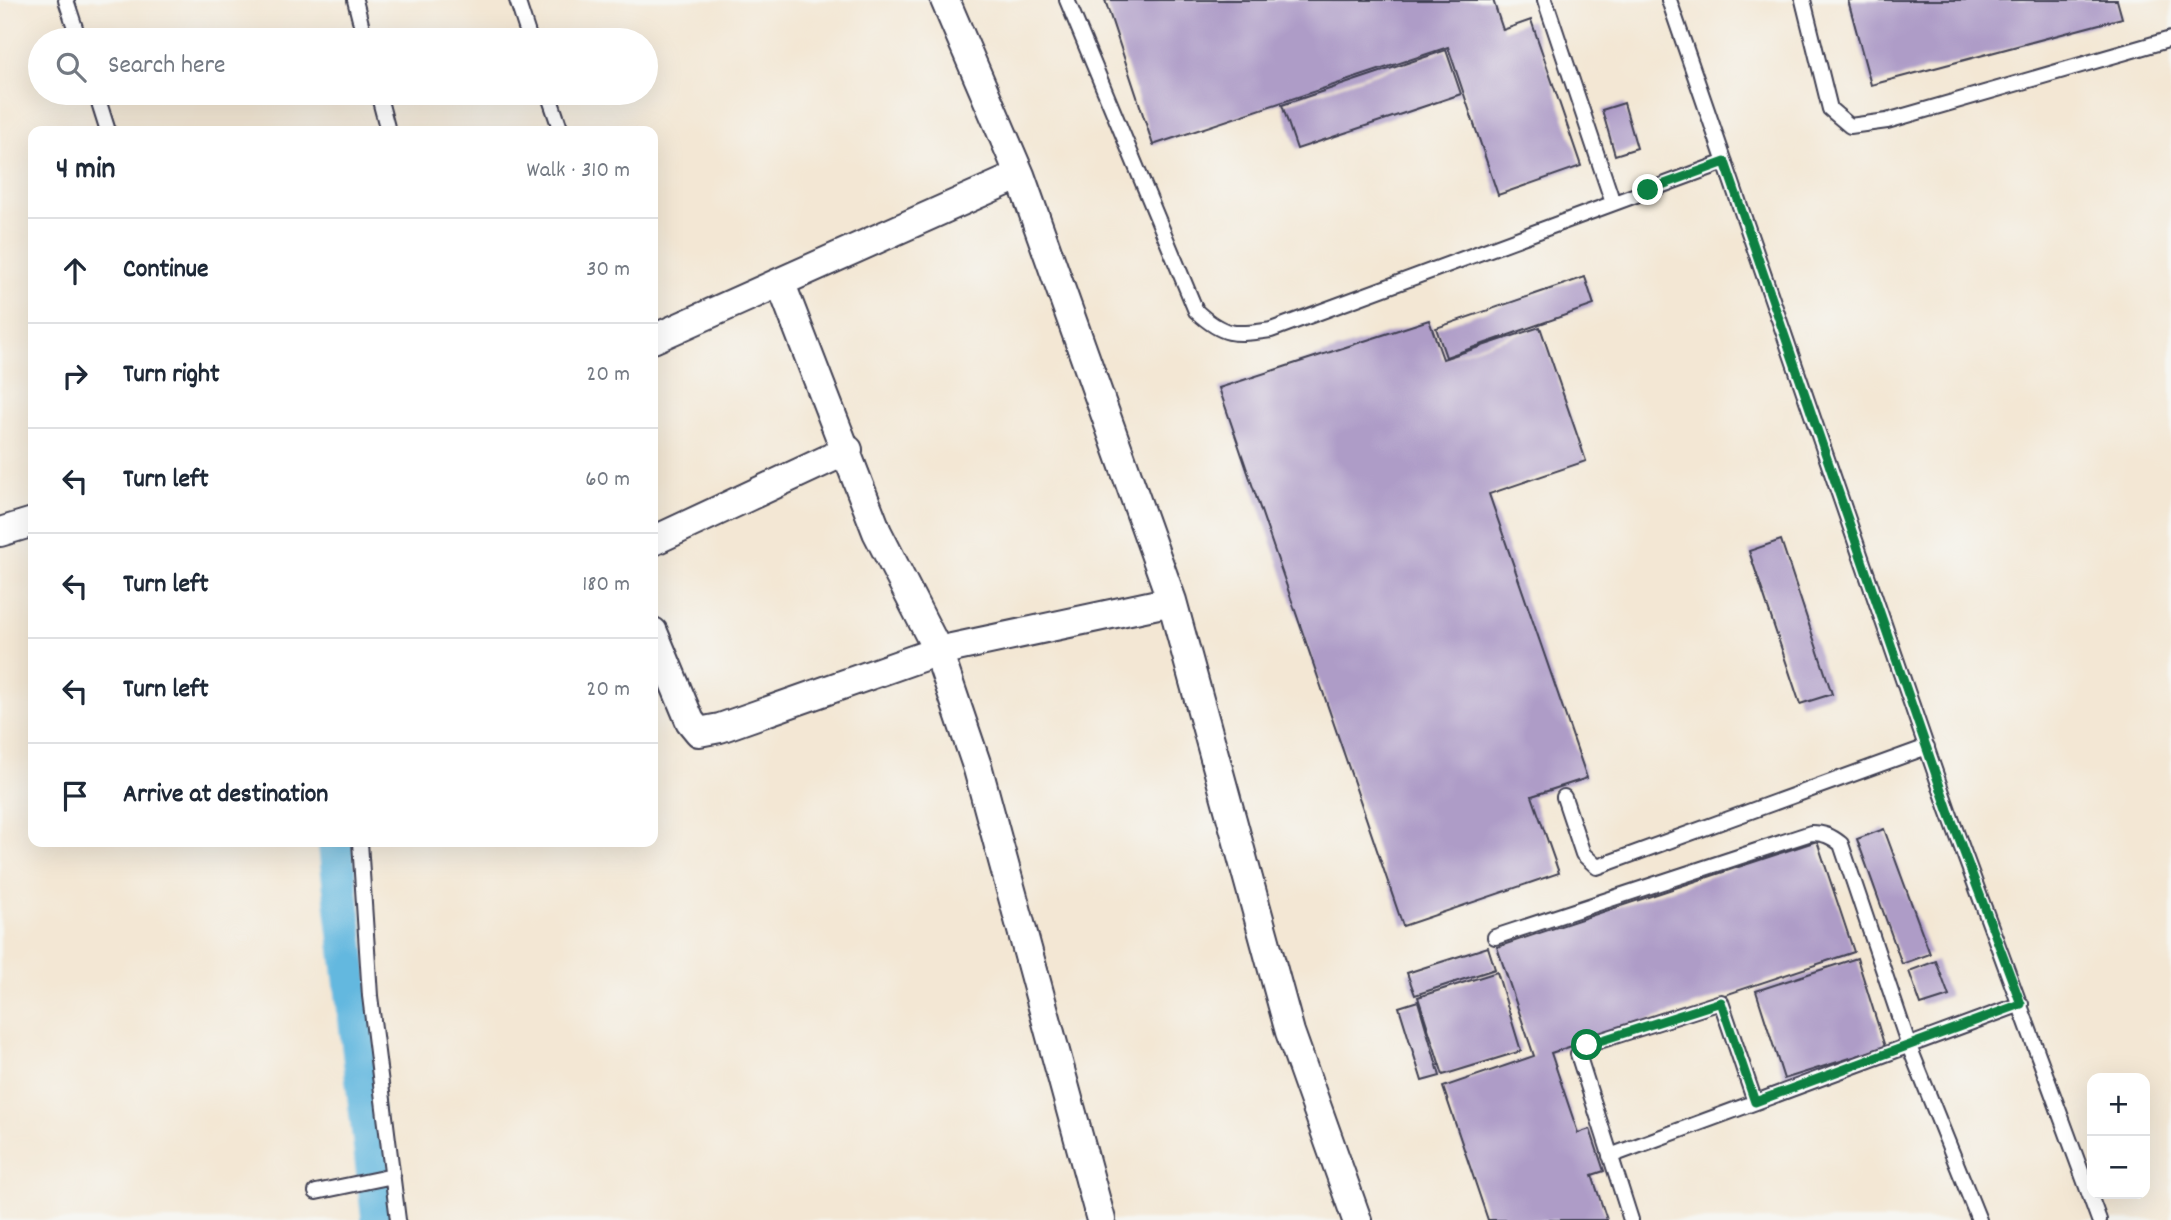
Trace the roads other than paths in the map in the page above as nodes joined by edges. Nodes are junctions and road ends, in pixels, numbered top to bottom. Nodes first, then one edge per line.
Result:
1 (66, 0) edge
2 (355, 0) edge
3 (517, 0) edge
4 (945, 0) edge
5 (1067, 0) edge
6 (1545, 0) edge
7 (1669, 0) edge
8 (1803, 0) edge
9 (75, 28) edge
10 (362, 28) edge
11 (526, 28) edge
12 (2171, 39) edge
13 (100, 105) edge
14 (382, 105) edge
15 (552, 105) edge
16 (106, 126) edge
17 (387, 126) edge
18 (559, 126) edge
19 (1725, 162) junction
20 (1020, 175) junction
21 (1613, 203) junction
22 (781, 284) junction
23 (658, 337) edge
24 (848, 450) junction
25 (28, 524) edge
26 (0, 532) edge
27 (658, 539) edge
28 (1172, 601) junction
29 (658, 644) edge
30 (938, 651) junction
31 (1927, 747) junction
32 (1564, 797) dead end
33 (360, 847) edge
34 (1496, 937) dead end
35 (2021, 1004) junction
36 (1909, 1046) junction
37 (1755, 1102) junction
38 (1610, 1156) junction
39 (393, 1176) junction
40 (316, 1192) dead end
41 (398, 1220) edge
42 (1101, 1220) edge
43 (1357, 1220) edge
44 (1631, 1220) edge
45 (1979, 1220) edge
46 (2099, 1220) edge

1 - 9 lane
2 - 10 lane
3 - 11 lane
4 - 20 street
5 - 21 lane
6 - 21 lane
7 - 19 lane
8 - 12 lane
13 - 16 lane
14 - 17 lane
15 - 18 lane
19 - 21 lane
19 - 31 lane
20 - 22 street
20 - 28 street
22 - 23 street
22 - 24 street
24 - 27 street
24 - 30 street
25 - 26 street
28 - 30 street
28 - 43 street
29 - 30 street
30 - 42 street
31 - 32 lane
31 - 35 lane
33 - 39 lane
34 - 36 lane
35 - 36 lane
35 - 46 lane
36 - 37 lane
36 - 45 lane
37 - 38 lane
37 - 38 lane
38 - 44 lane
39 - 40 lane
39 - 41 lane

